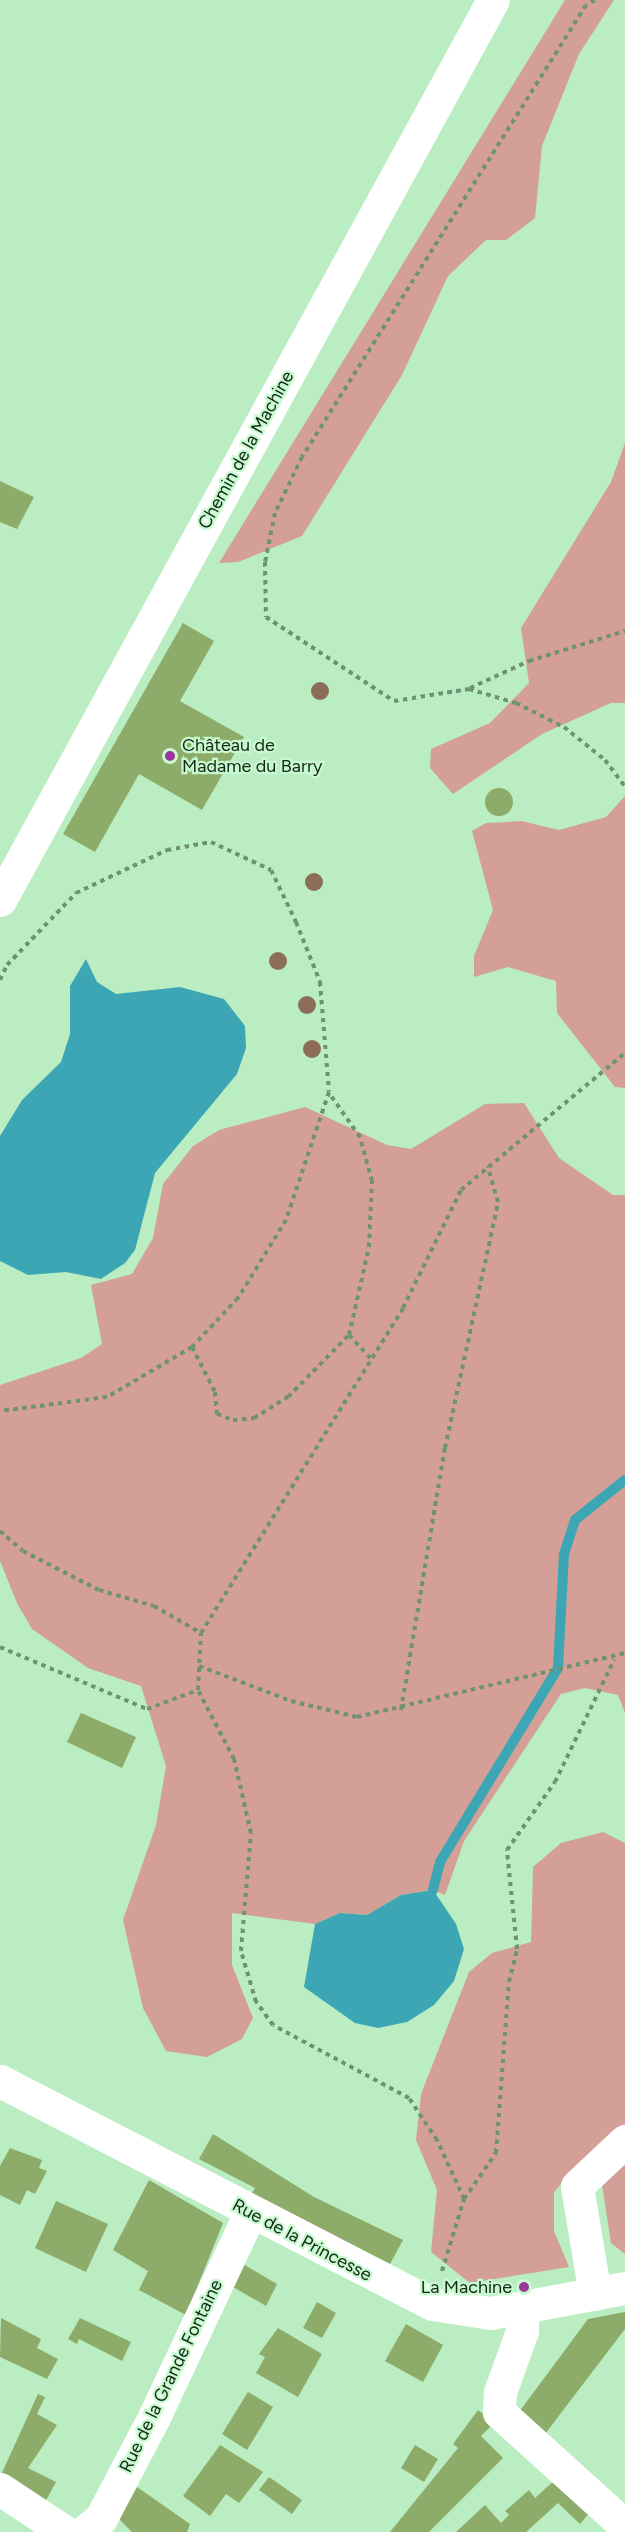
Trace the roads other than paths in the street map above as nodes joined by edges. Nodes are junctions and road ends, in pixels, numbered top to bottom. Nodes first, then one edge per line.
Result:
1 (493, 0) edge
2 (0, 900) edge
3 (0, 2081) edge
4 (625, 2141) edge
5 (250, 2213) junction
6 (610, 2291) edge
7 (522, 2308) junction
8 (0, 2489) edge
9 (625, 2526) edge
10 (65, 2532) edge
11 (84, 2532) edge

1 - 2 street, Chemin de la Machine
3 - 5 street, Rue de la Princesse
4 - 6 street
5 - 7 street, Rue de la Princesse
5 - 11 street, Rue de la Grande Fontaine
6 - 7 street, Rue de la Princesse
7 - 9 street
8 - 10 street

